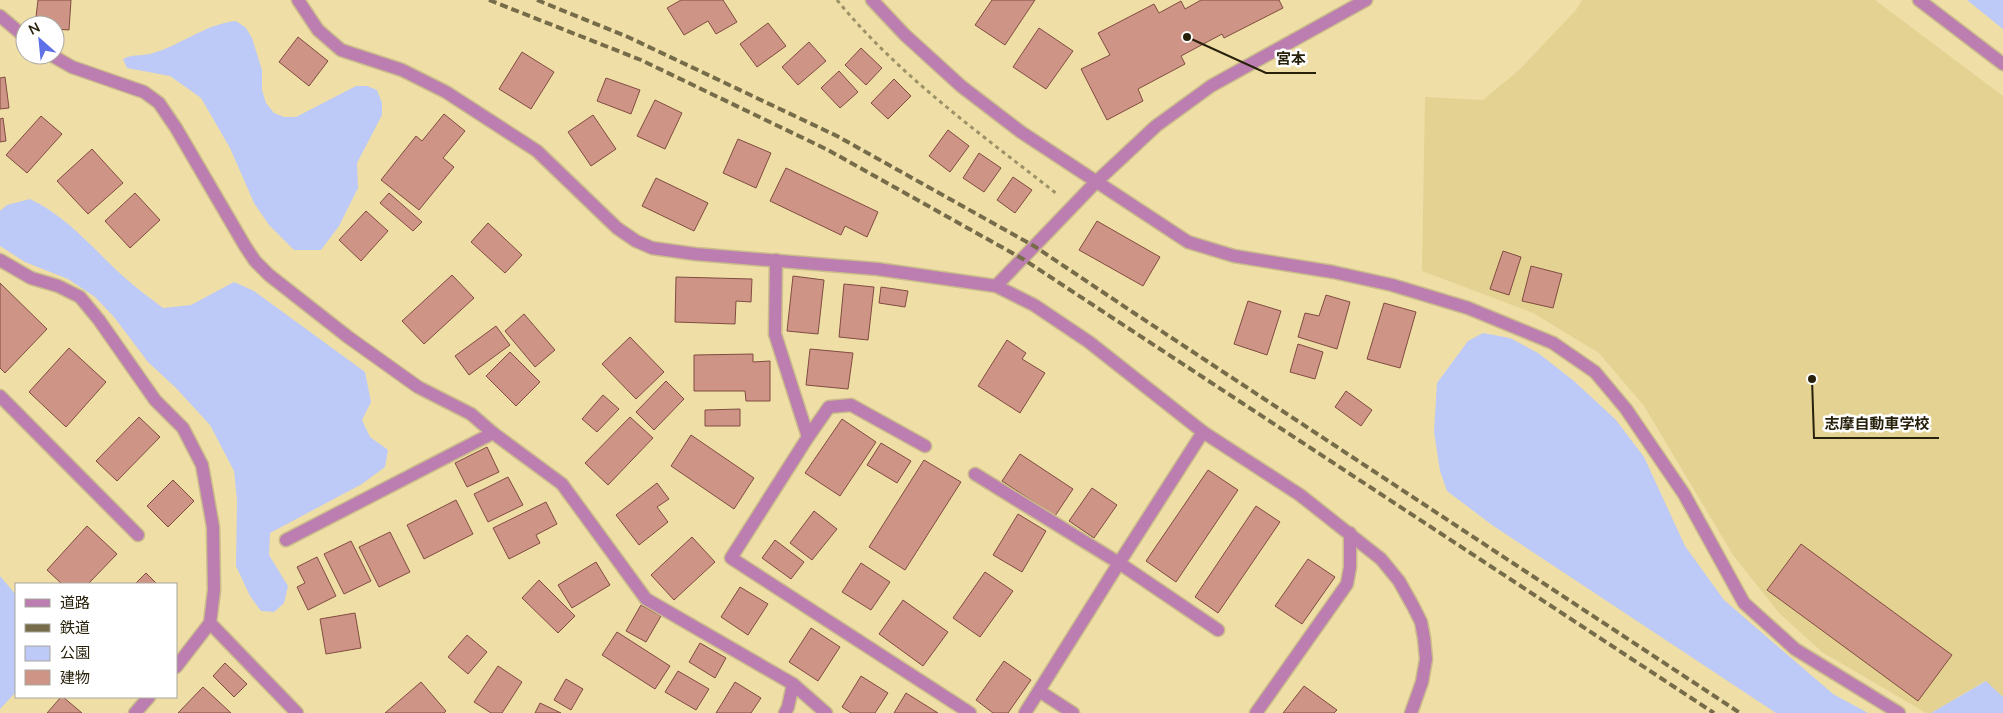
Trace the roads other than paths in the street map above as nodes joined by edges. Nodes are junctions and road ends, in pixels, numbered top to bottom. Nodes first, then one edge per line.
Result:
1 (298, 0) edge
2 (872, 0) edge
3 (1366, 0) edge
4 (1919, 0) edge
5 (0, 16) edge
6 (15, 29) edge
7 (65, 63) edge
8 (2003, 64) edge
9 (1096, 182) junction
10 (0, 260) edge
11 (776, 260) junction
12 (996, 286) junction
13 (0, 396) edge
14 (1203, 432) junction
15 (493, 433) junction
16 (808, 437) junction
17 (925, 446) dead end
18 (975, 474) dead end
19 (1350, 533) junction
20 (138, 535) dead end
21 (286, 540) dead end
22 (1119, 563) junction
23 (210, 623) junction
24 (1218, 630) dead end
25 (178, 664) edge
26 (793, 684) junction
27 (1039, 691) junction
28 (148, 698) edge
29 (134, 713) edge
30 (296, 713) edge
31 (785, 713) edge
32 (826, 713) edge
33 (970, 713) edge
34 (1025, 713) edge
35 (1072, 713) edge
36 (1256, 713) edge
37 (1411, 713) edge
38 (1899, 713) edge

1 - 11 street
2 - 9 street
3 - 9 street
4 - 8 street
5 - 6 street
7 - 15 street
9 - 12 street
9 - 38 street
10 - 23 street
11 - 12 street
11 - 16 street
12 - 14 street
13 - 20 street
14 - 19 street
14 - 22 street
15 - 21 street
15 - 26 street
16 - 17 street
16 - 33 street
18 - 22 street
19 - 36 street
19 - 37 street
22 - 24 street
22 - 27 street
23 - 25 street
23 - 30 street
26 - 31 street
26 - 32 street
27 - 34 street
27 - 35 street
28 - 29 street

